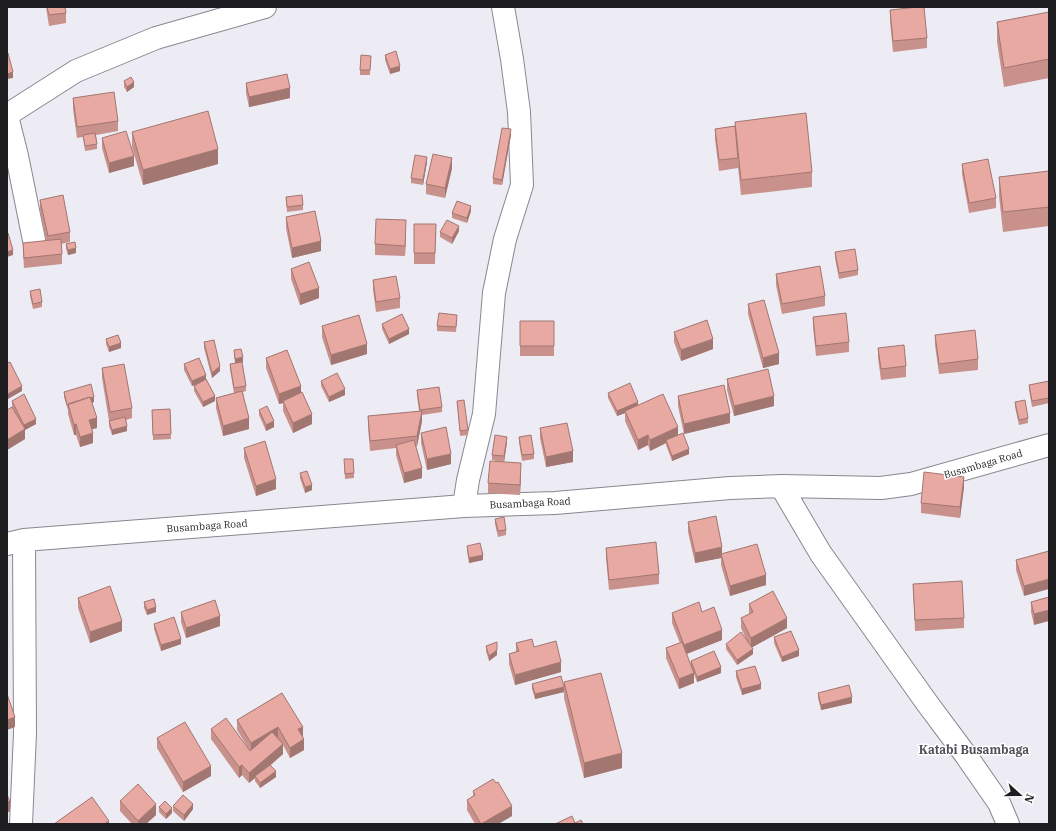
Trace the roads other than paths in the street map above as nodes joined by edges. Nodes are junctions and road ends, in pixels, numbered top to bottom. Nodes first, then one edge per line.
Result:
1 (266, 7) edge
2 (503, 7) edge
3 (7, 116) edge
4 (34, 240) edge
5 (1049, 445) edge
6 (781, 486) junction
7 (464, 506) junction
8 (16, 542) edge
9 (21, 824) edge
10 (1008, 824) edge

1 - 3 street
2 - 7 street
3 - 4 street
5 - 6 street, Busambaga Road
6 - 7 street, Busambaga Road
6 - 10 street
7 - 8 street, Busambaga Road
8 - 9 street

